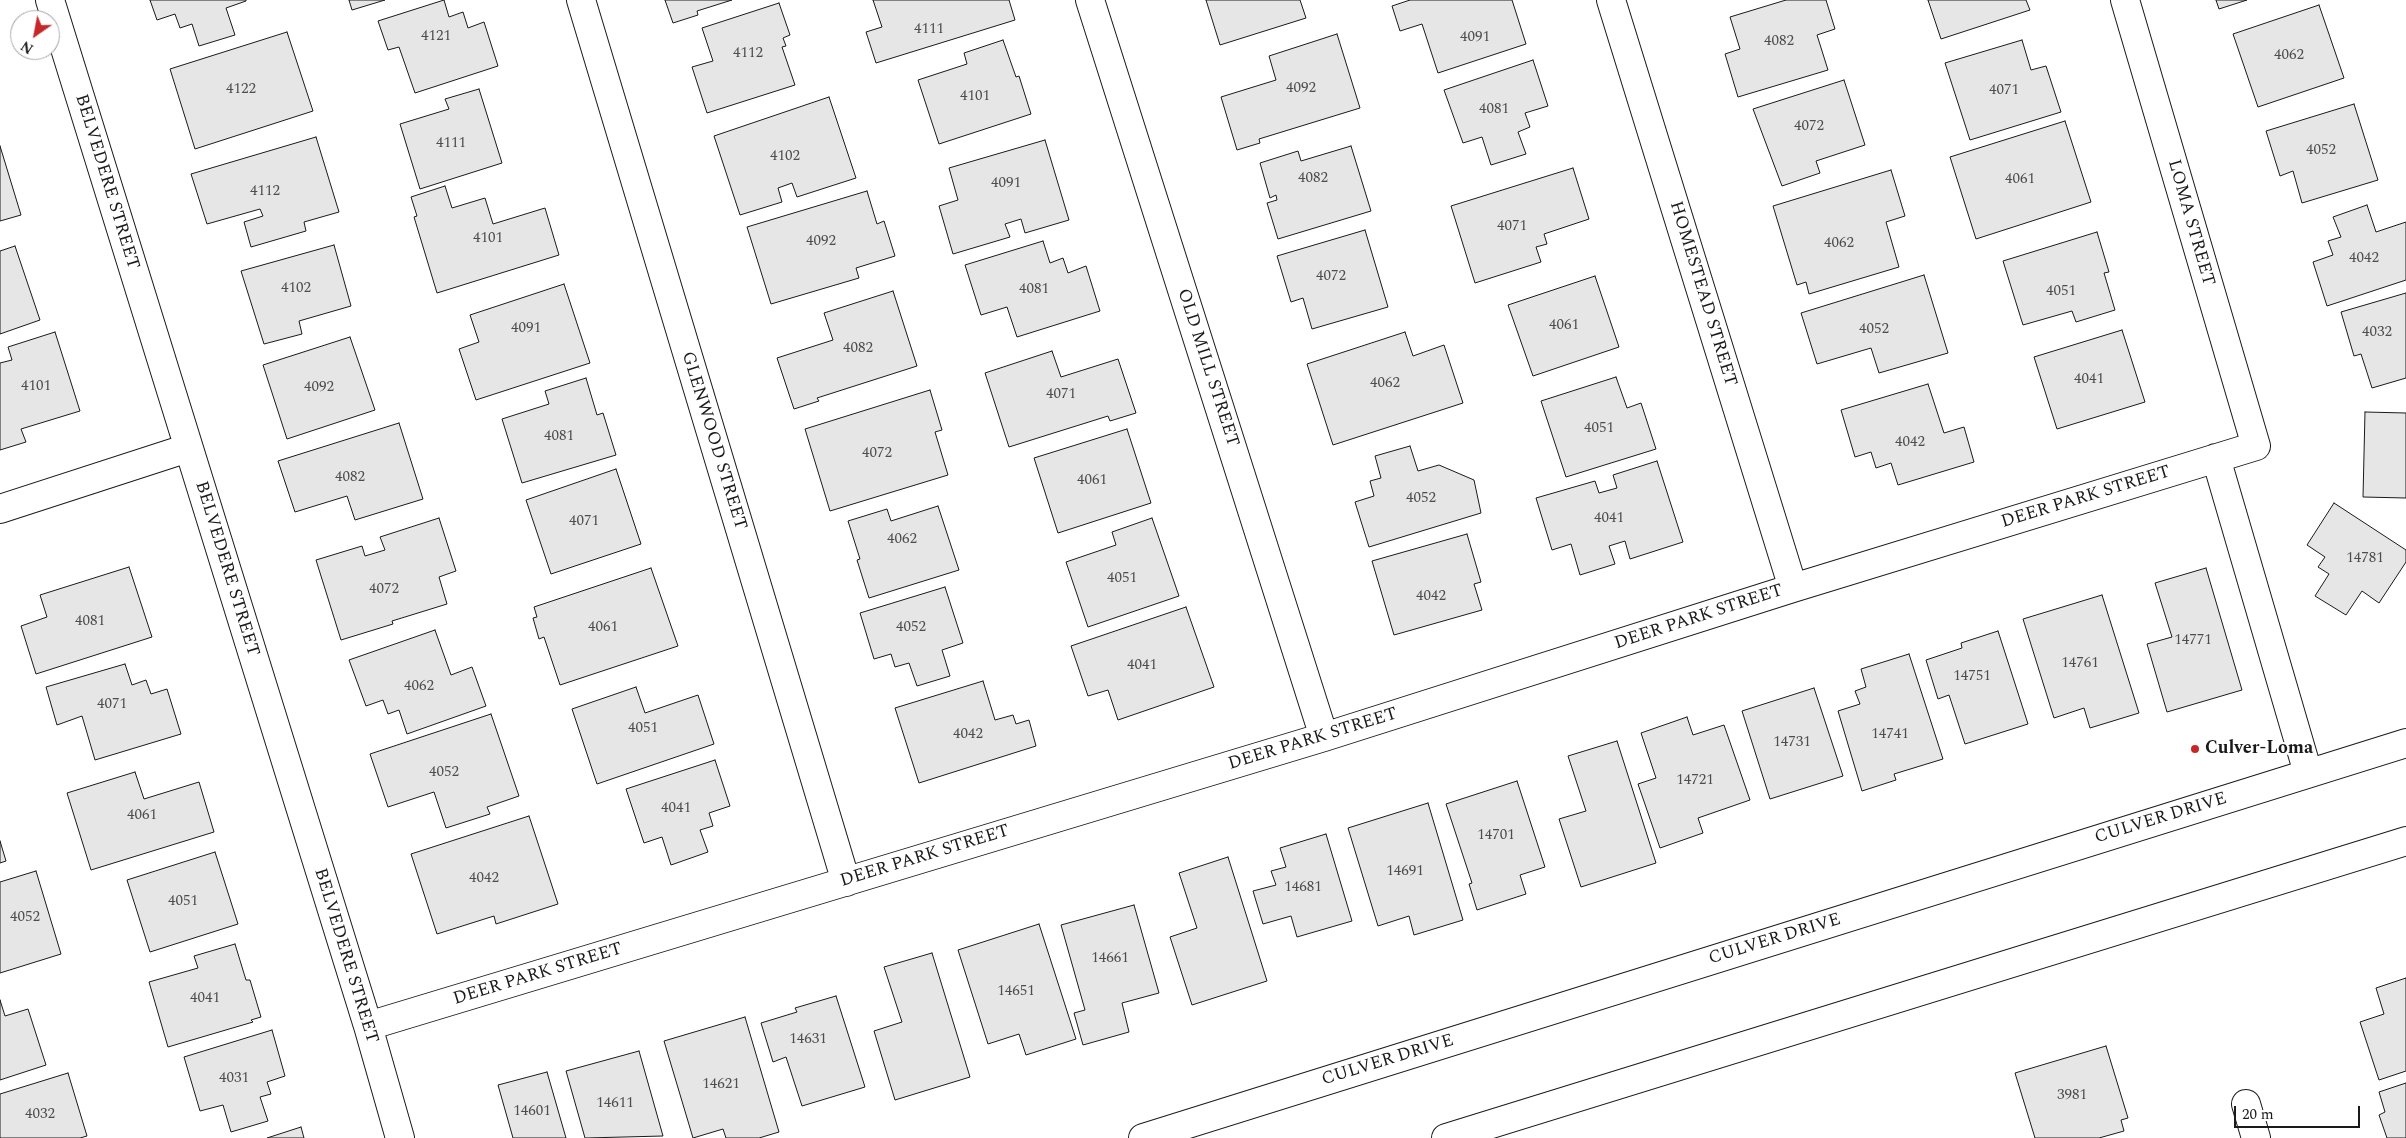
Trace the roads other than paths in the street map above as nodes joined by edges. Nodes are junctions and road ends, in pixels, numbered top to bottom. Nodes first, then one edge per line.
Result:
1 (50, 0) edge
2 (581, 0) edge
3 (1090, 0) edge
4 (1611, 0) edge
5 (2125, 0) edge
6 (2256, 446) joint
7 (188, 448) junction
8 (2216, 458) junction
9 (0, 509) edge
10 (1793, 588) junction
11 (1324, 737) junction
12 (2406, 743) edge
13 (2308, 773) junction
14 (2406, 841) edge
15 (846, 882) junction
16 (368, 1026) junction
17 (2246, 1104) dead end
18 (400, 1138) edge
19 (1143, 1138) edge
20 (1446, 1138) edge
21 (2256, 1138) edge

1 - 7 street, BELVEDERE STREET
2 - 15 street, GLENWOOD STREET
3 - 11 street, OLD MILL STREET
4 - 10 street, HOMESTEAD STREET
5 - 6 street, LOMA STREET
6 - 8 street, DEER PARK STREET
7 - 9 street
7 - 16 street, BELVEDERE STREET
8 - 10 street, DEER PARK STREET
8 - 13 street
10 - 11 street, DEER PARK STREET
11 - 15 street, DEER PARK STREET
12 - 13 street, CULVER DRIVE
13 - 19 street, CULVER DRIVE
14 - 20 street
15 - 16 street, DEER PARK STREET
16 - 18 street, BELVEDERE STREET
17 - 21 street

